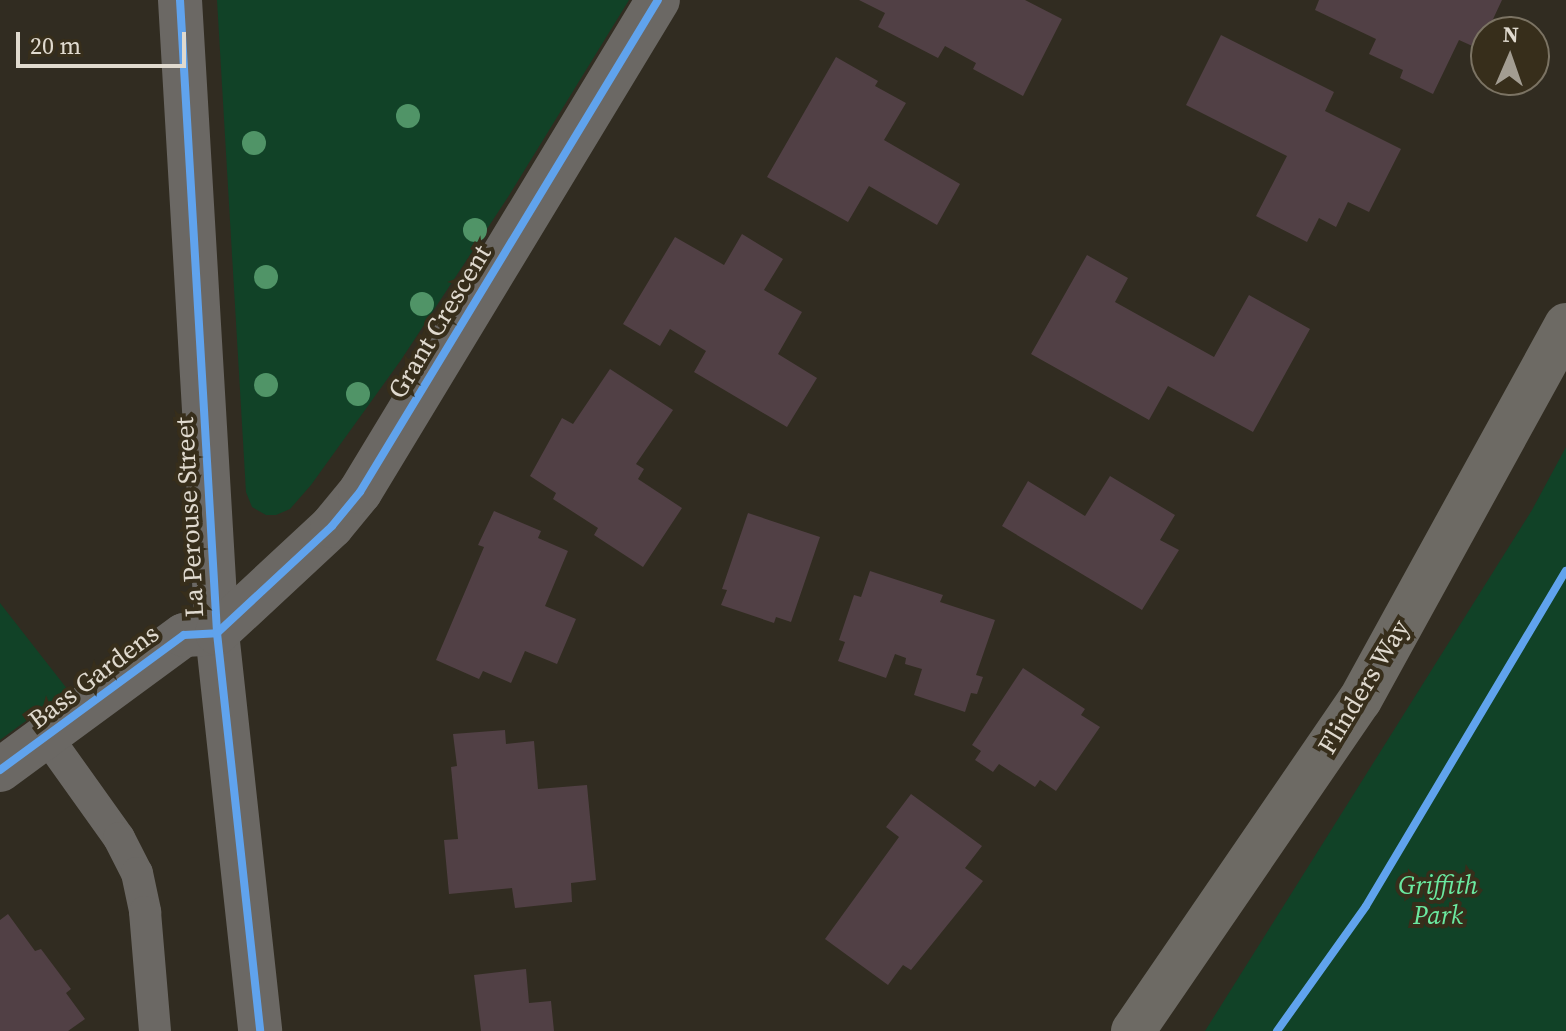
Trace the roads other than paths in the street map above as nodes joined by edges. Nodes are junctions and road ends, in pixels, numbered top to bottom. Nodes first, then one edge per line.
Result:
1 (180, 0) edge
2 (658, 0) edge
3 (1566, 325) edge
4 (217, 633) junction
5 (47, 737) junction
6 (0, 770) edge
7 (155, 1031) edge
8 (260, 1031) edge
9 (1133, 1031) edge

1 - 4 street, La Perouse Street
2 - 4 street, Grant Crescent
3 - 9 street, Flinders Way
4 - 5 street, Bass Gardens
4 - 8 street, La Perouse Street
5 - 6 street, Bass Gardens
5 - 7 lane

